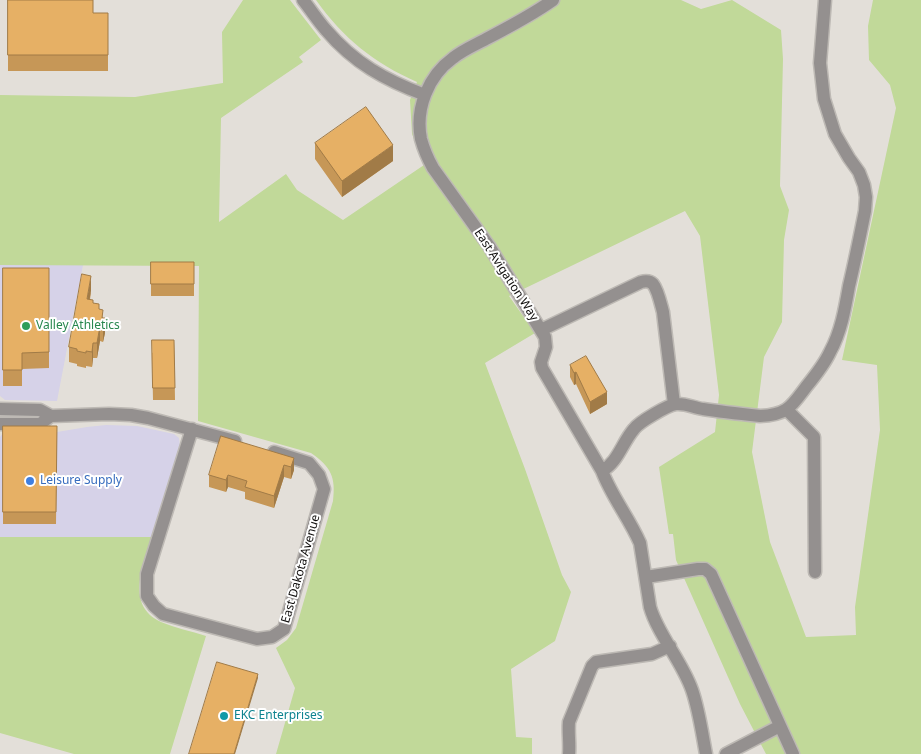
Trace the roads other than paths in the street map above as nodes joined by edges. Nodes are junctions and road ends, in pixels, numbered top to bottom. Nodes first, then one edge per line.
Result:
1 (303, 0) edge
2 (553, 0) edge
3 (825, 0) edge
4 (425, 95) junction
5 (541, 330) junction
6 (674, 404) junction
7 (0, 409) edge
8 (787, 410) junction
9 (51, 416) junction
10 (0, 424) edge
11 (192, 429) junction
12 (245, 444) edge
13 (263, 449) edge
14 (602, 471) junction
15 (815, 572) dead end
16 (646, 577) junction
17 (670, 646) junction
18 (780, 726) junction
19 (569, 754) edge
20 (706, 754) edge
21 (726, 754) edge
22 (793, 754) edge

1 - 4 street
2 - 4 street, East Avigation Way
3 - 8 street
4 - 5 street, East Avigation Way
5 - 6 street
5 - 14 street, East Avigation Way
6 - 8 street
6 - 14 street
7 - 9 street
8 - 15 street
9 - 10 street
9 - 11 street
11 - 12 street
11 - 13 street, East Dakota Avenue
14 - 16 street, East Avigation Way
16 - 17 street, East Avigation Way
16 - 18 street
17 - 19 street
17 - 20 street, East Avigation Way
18 - 21 street
18 - 22 street

